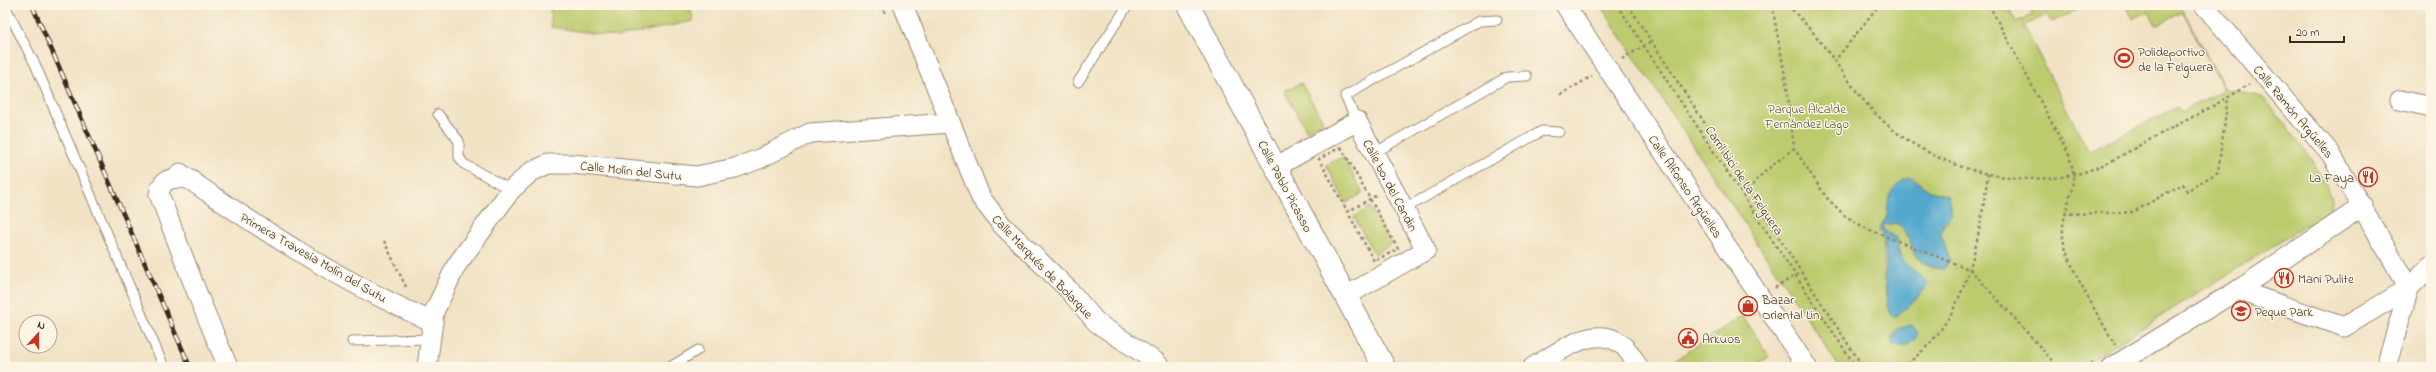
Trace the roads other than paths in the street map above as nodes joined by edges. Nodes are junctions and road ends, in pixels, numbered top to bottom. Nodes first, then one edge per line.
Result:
1 (903, 5) edge
2 (1128, 5) edge
3 (1188, 5) edge
4 (1565, 5) edge
5 (2204, 5) edge
6 (5, 6) edge
7 (1497, 20) dead end
8 (1527, 76) dead end
9 (1078, 82) dead end
10 (2400, 100) dead end
11 (2431, 107) edge
12 (438, 114) dead end
13 (1357, 121) junction
14 (950, 123) junction
15 (1559, 132) dead end
16 (1374, 153) junction
17 (1276, 167) junction
18 (512, 190) junction
19 (2363, 206) junction
20 (1404, 209) junction
21 (2431, 266) edge
22 (2410, 288) junction
23 (2238, 290) junction
24 (1346, 296) junction
25 (428, 326) junction
26 (352, 341) dead end
27 (698, 350) dead end
28 (2105, 363) edge
29 (164, 367) edge
30 (228, 367) edge
31 (427, 367) edge
32 (670, 367) edge
33 (1160, 367) edge
34 (1384, 367) edge
35 (1533, 367) edge
36 (1638, 367) edge
37 (1807, 367) edge
38 (2386, 367) edge

1 - 14 street, Calle Marqués de Bolarque
2 - 9 lane
3 - 17 street, Calle Pablo Picasso
4 - 37 street, Calle Alfonso Argüelles
5 - 19 street, Calle Ramón Argüelles
6 - 29 lane
7 - 13 lane
8 - 16 lane
10 - 11 street
12 - 18 lane
13 - 16 street, Calle bo. del Candin
13 - 17 street
14 - 18 street, Calle Molín del Sutu
14 - 33 street, Calle Marqués de Bolarque
15 - 20 lane
16 - 20 street, Calle bo. del Candin
17 - 24 street, Calle Pablo Picasso
18 - 25 street, Calle Molín del Sutu
19 - 22 street, Calle Ramón Argüelles
19 - 23 street
20 - 24 street, Calle bo. del Candin
21 - 22 street
22 - 23 street
22 - 38 street
23 - 28 street
24 - 34 street, Calle Pablo Picasso
25 - 26 lane
25 - 30 street, Primera Travesía Molín del Sutu
25 - 31 street, Calle Molín del Sutu
27 - 32 lane
35 - 36 street

